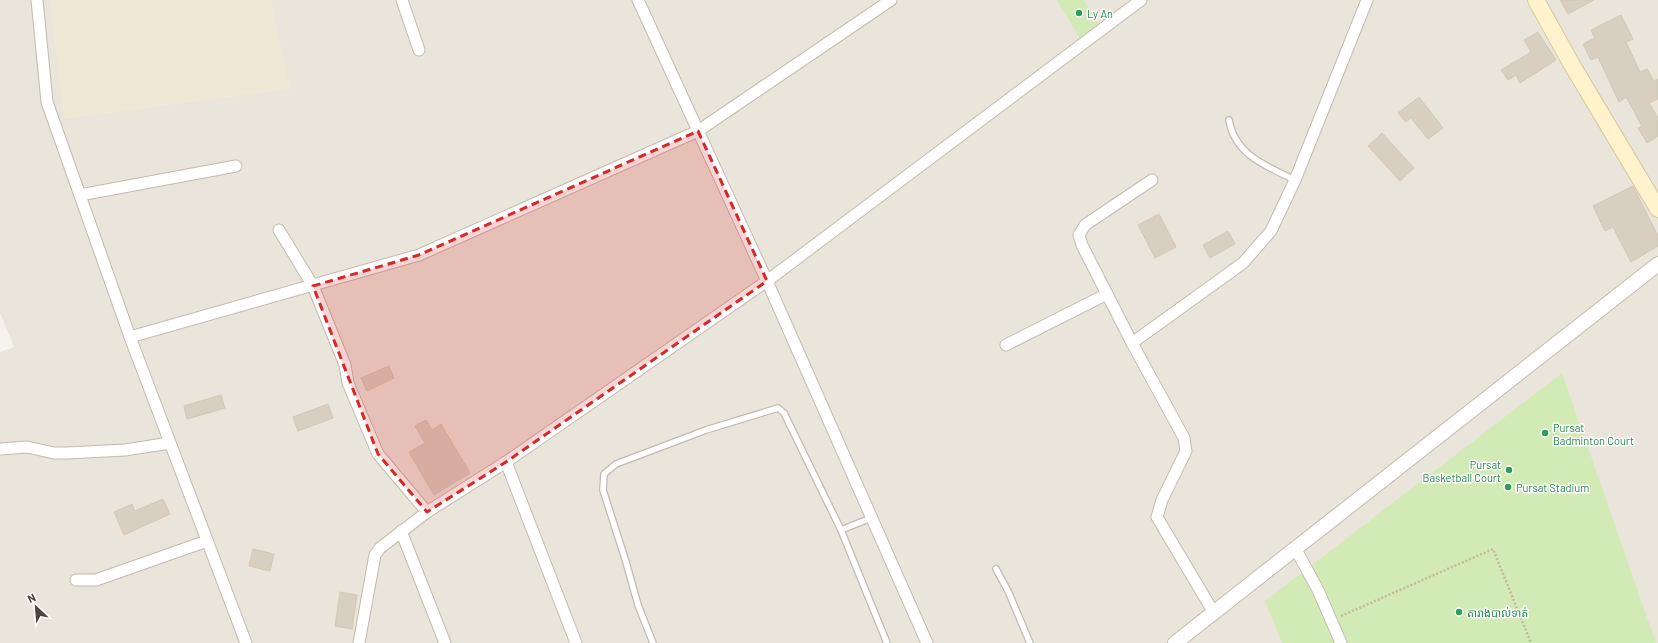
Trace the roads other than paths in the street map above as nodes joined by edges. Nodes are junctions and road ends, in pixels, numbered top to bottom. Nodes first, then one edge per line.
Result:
1 (37, 0) edge
2 (402, 0) edge
3 (638, 0) edge
4 (891, 0) edge
5 (1141, 0) edge
6 (1367, 0) edge
7 (1536, 0) edge
8 (419, 50) dead end
9 (1228, 120) dead end
10 (698, 131) junction
11 (236, 166) dead end
12 (1152, 180) dead end
13 (1295, 180) junction
14 (80, 195) junction
15 (1658, 209) edge
16 (279, 230) dead end
17 (1658, 264) edge
18 (767, 281) junction
19 (313, 286) junction
20 (1107, 294) junction
21 (130, 337) junction
22 (1132, 344) junction
23 (1006, 345) dead end
24 (170, 443) junction
25 (0, 448) edge
26 (506, 462) junction
27 (427, 512) junction
28 (871, 518) junction
29 (842, 530) junction
30 (401, 531) junction
31 (207, 541) junction
32 (1295, 548) junction
33 (996, 569) dead end
34 (76, 580) dead end
35 (1214, 613) junction
36 (246, 643) edge
37 (359, 643) edge
38 (445, 643) edge
39 (576, 643) edge
40 (653, 643) edge
41 (887, 643) edge
42 (927, 643) edge
43 (1030, 643) edge
44 (1176, 643) edge
45 (1342, 643) edge

1 - 14 street
2 - 8 street
3 - 10 street
4 - 10 street
5 - 18 street
6 - 13 street
7 - 15 main road
9 - 13 lane
10 - 18 street
10 - 19 street
11 - 14 street
12 - 20 street
13 - 22 street
14 - 21 street
16 - 19 street
17 - 32 street
18 - 26 street
18 - 28 street
19 - 21 street
19 - 27 street
20 - 22 street
20 - 23 street
21 - 24 street
22 - 35 street
24 - 25 street
24 - 31 street
26 - 27 street
26 - 39 street
27 - 30 street
28 - 29 lane
28 - 42 street
29 - 40 lane
29 - 41 lane
30 - 37 street
30 - 38 street
31 - 34 street
31 - 36 street
32 - 35 street
32 - 45 street
33 - 43 lane
35 - 44 street

